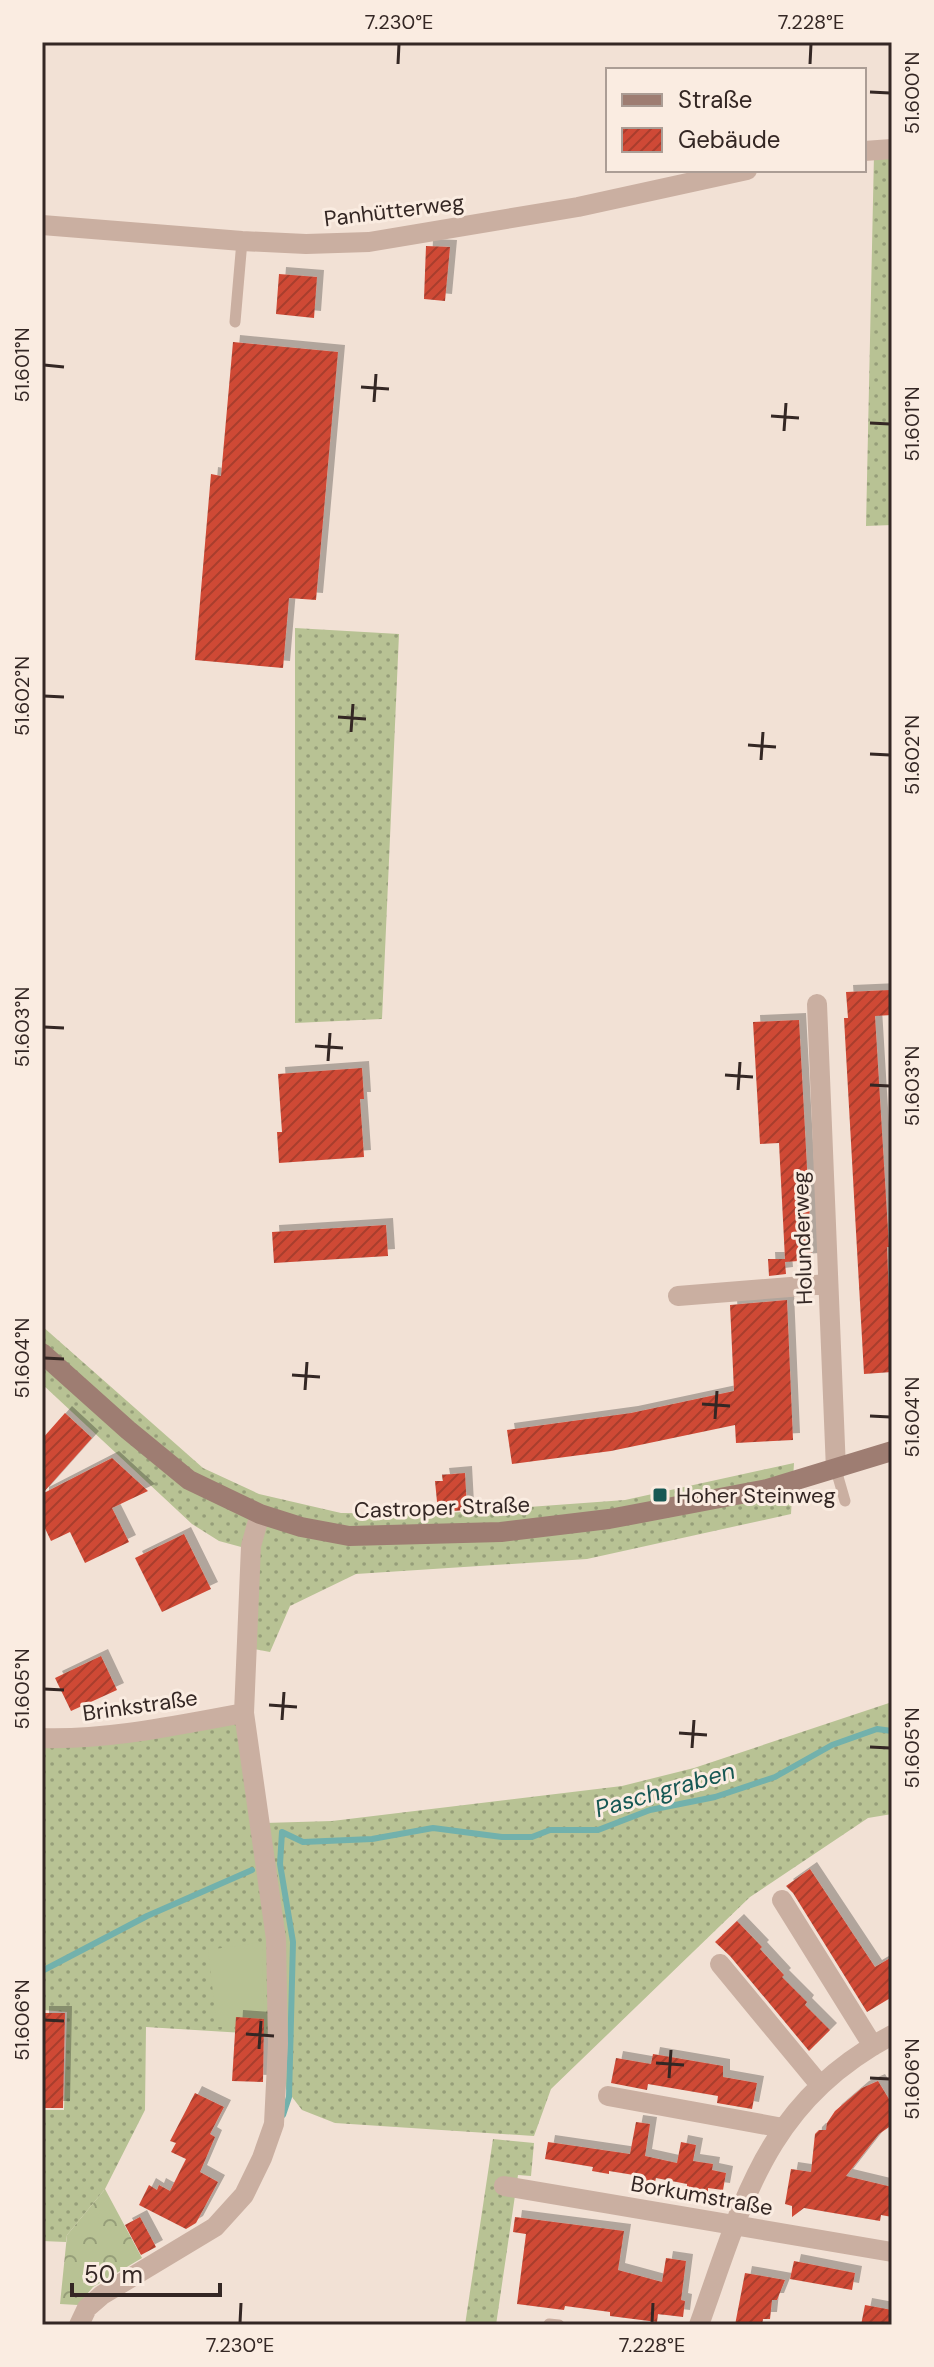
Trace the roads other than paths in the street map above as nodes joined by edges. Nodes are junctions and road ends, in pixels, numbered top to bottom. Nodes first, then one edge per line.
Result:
1 (892, 149) edge
2 (866, 151) edge
3 (738, 172) edge
4 (42, 225) edge
5 (242, 241) junction
6 (235, 322) dead end
7 (817, 1004) dead end
8 (828, 1284) junction
9 (678, 1296) dead end
10 (42, 1353) edge
11 (892, 1451) edge
12 (836, 1470) junction
13 (845, 1501) dead end
14 (260, 1514) junction
15 (244, 1713) junction
16 (42, 1738) edge
17 (782, 1900) dead end
18 (720, 1964) dead end
19 (892, 2035) edge
20 (873, 2046) junction
21 (820, 2085) junction
22 (608, 2096) dead end
23 (783, 2128) junction
24 (504, 2186) dead end
25 (735, 2224) junction
26 (892, 2252) edge
27 (549, 2324) edge
28 (79, 2325) edge
29 (559, 2325) edge
30 (699, 2325) edge

1 - 2 street
3 - 5 street, Panhütterweg
4 - 5 street, Panhütterweg
5 - 6 lane
7 - 8 street, Holunderweg
8 - 9 street
8 - 12 street, Holunderweg
10 - 14 main road, Castroper Straße
11 - 12 main road, Castroper Straße
12 - 13 lane
12 - 14 main road, Castroper Straße
14 - 15 street
15 - 16 street, Brinkstraße
15 - 28 street
17 - 20 street
18 - 21 street
19 - 20 street
20 - 21 street
21 - 23 street
22 - 23 street
23 - 25 street
24 - 25 street, Borkumstraße
25 - 26 street, Borkumstraße
25 - 30 street
27 - 29 lane

